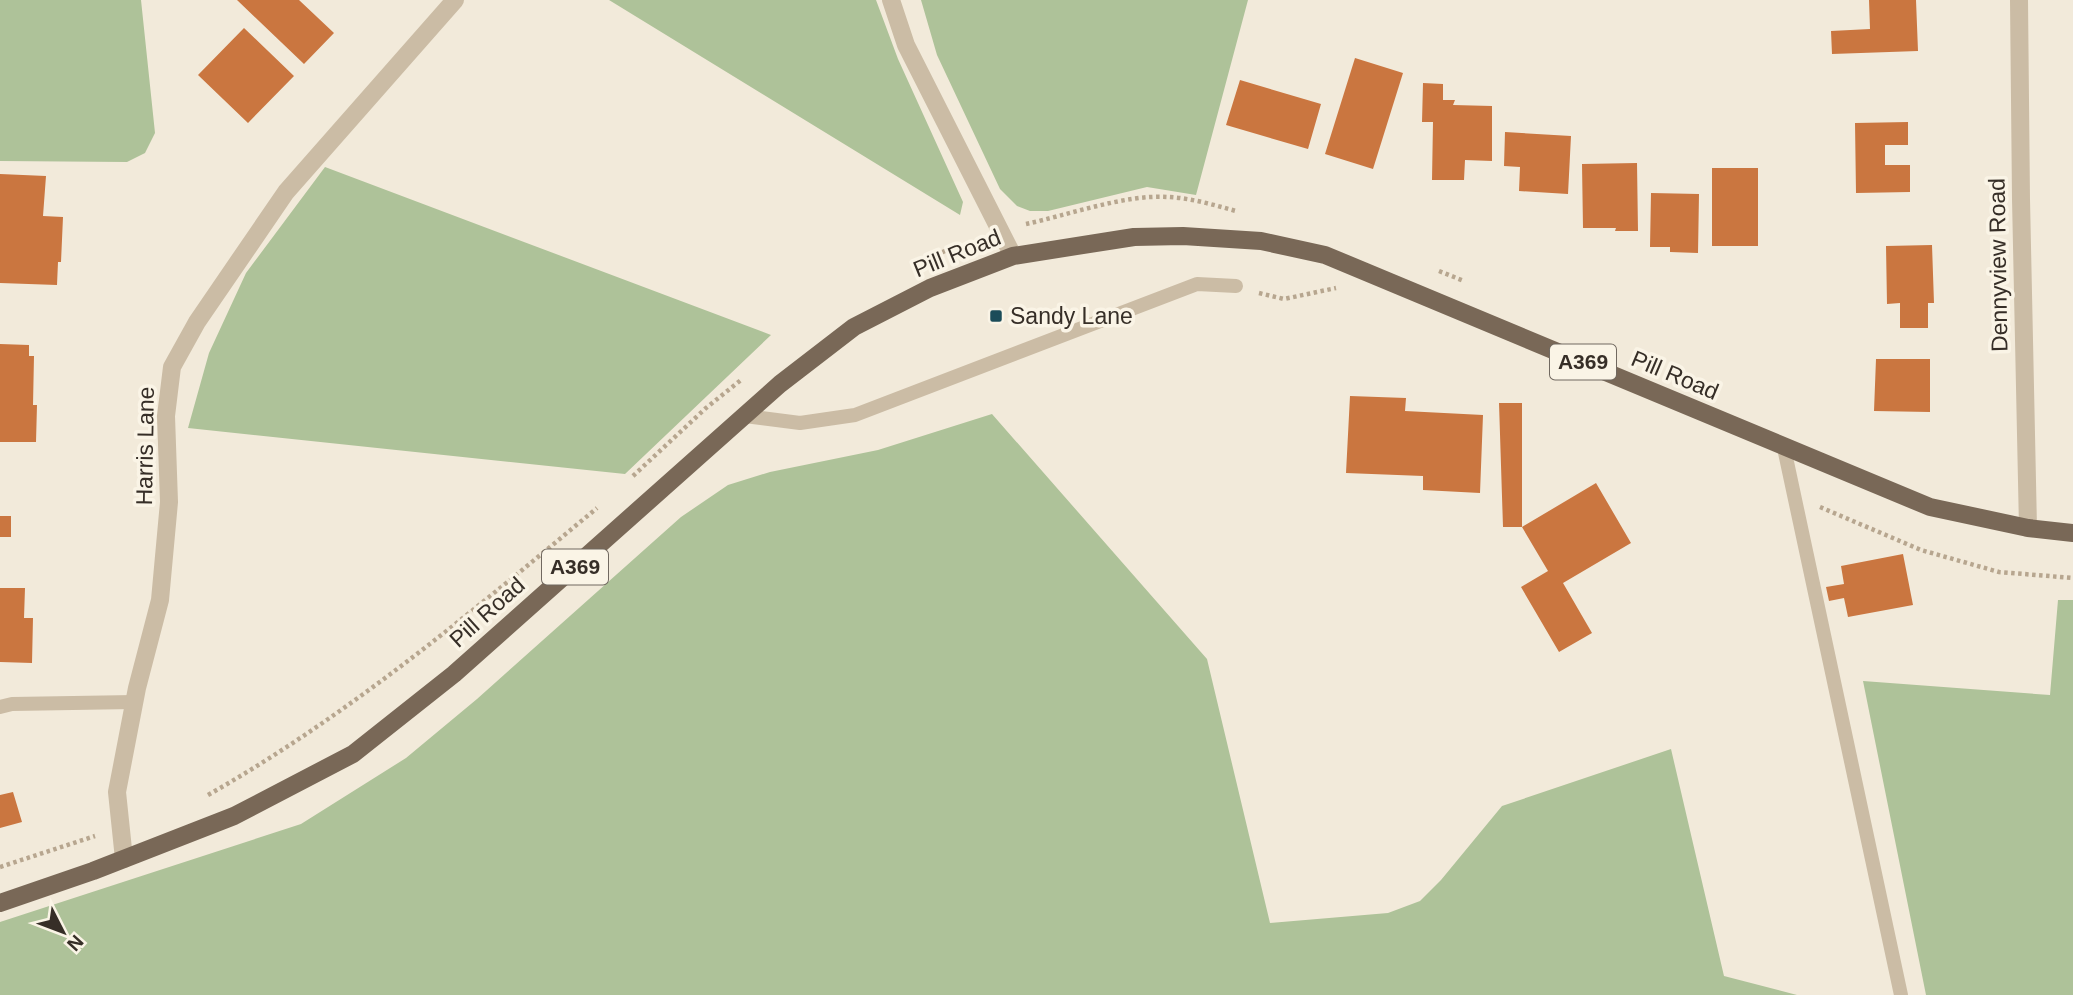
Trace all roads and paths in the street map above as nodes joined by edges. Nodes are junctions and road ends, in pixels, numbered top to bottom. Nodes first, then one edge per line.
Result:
1 (455, 0) edge
2 (891, 0) edge
3 (2019, 0) edge
4 (1244, 213) dead end
5 (999, 230) junction
6 (1013, 256) junction
7 (928, 259) dead end
8 (1433, 269) dead end
9 (1381, 278) junction
10 (1469, 284) dead end
11 (1236, 286) joint
12 (749, 373) dead end
13 (745, 416) junction
14 (1784, 448) junction
15 (629, 480) dead end
16 (1796, 497) junction
17 (599, 506) dead end
18 (2028, 528) junction
19 (2073, 533) edge
20 (2073, 578) edge
21 (134, 702) junction
22 (0, 707) edge
23 (196, 802) dead end
24 (121, 826) junction
25 (124, 859) junction
26 (0, 867) edge
27 (0, 903) edge
28 (1901, 995) edge

1 - 21 street, Harris Lane
2 - 5 street
3 - 18 street, Dennyview Road
4 - 5 path
5 - 6 street
5 - 7 path
6 - 9 main road, Pill Road / A369
6 - 13 main road, Pill Road / A369
8 - 10 path
9 - 11 path
9 - 14 main road, Pill Road / A369
11 - 13 lane
12 - 15 path
13 - 25 main road, Pill Road / A369
14 - 16 lane
14 - 18 main road, Pill Road / A369
16 - 20 path
16 - 28 lane
17 - 23 path
18 - 19 main road, Pill Road / A369
21 - 22 lane
21 - 24 street, Harris Lane
24 - 25 street, Harris Lane
24 - 26 path
25 - 27 main road, Pill Road / A369

